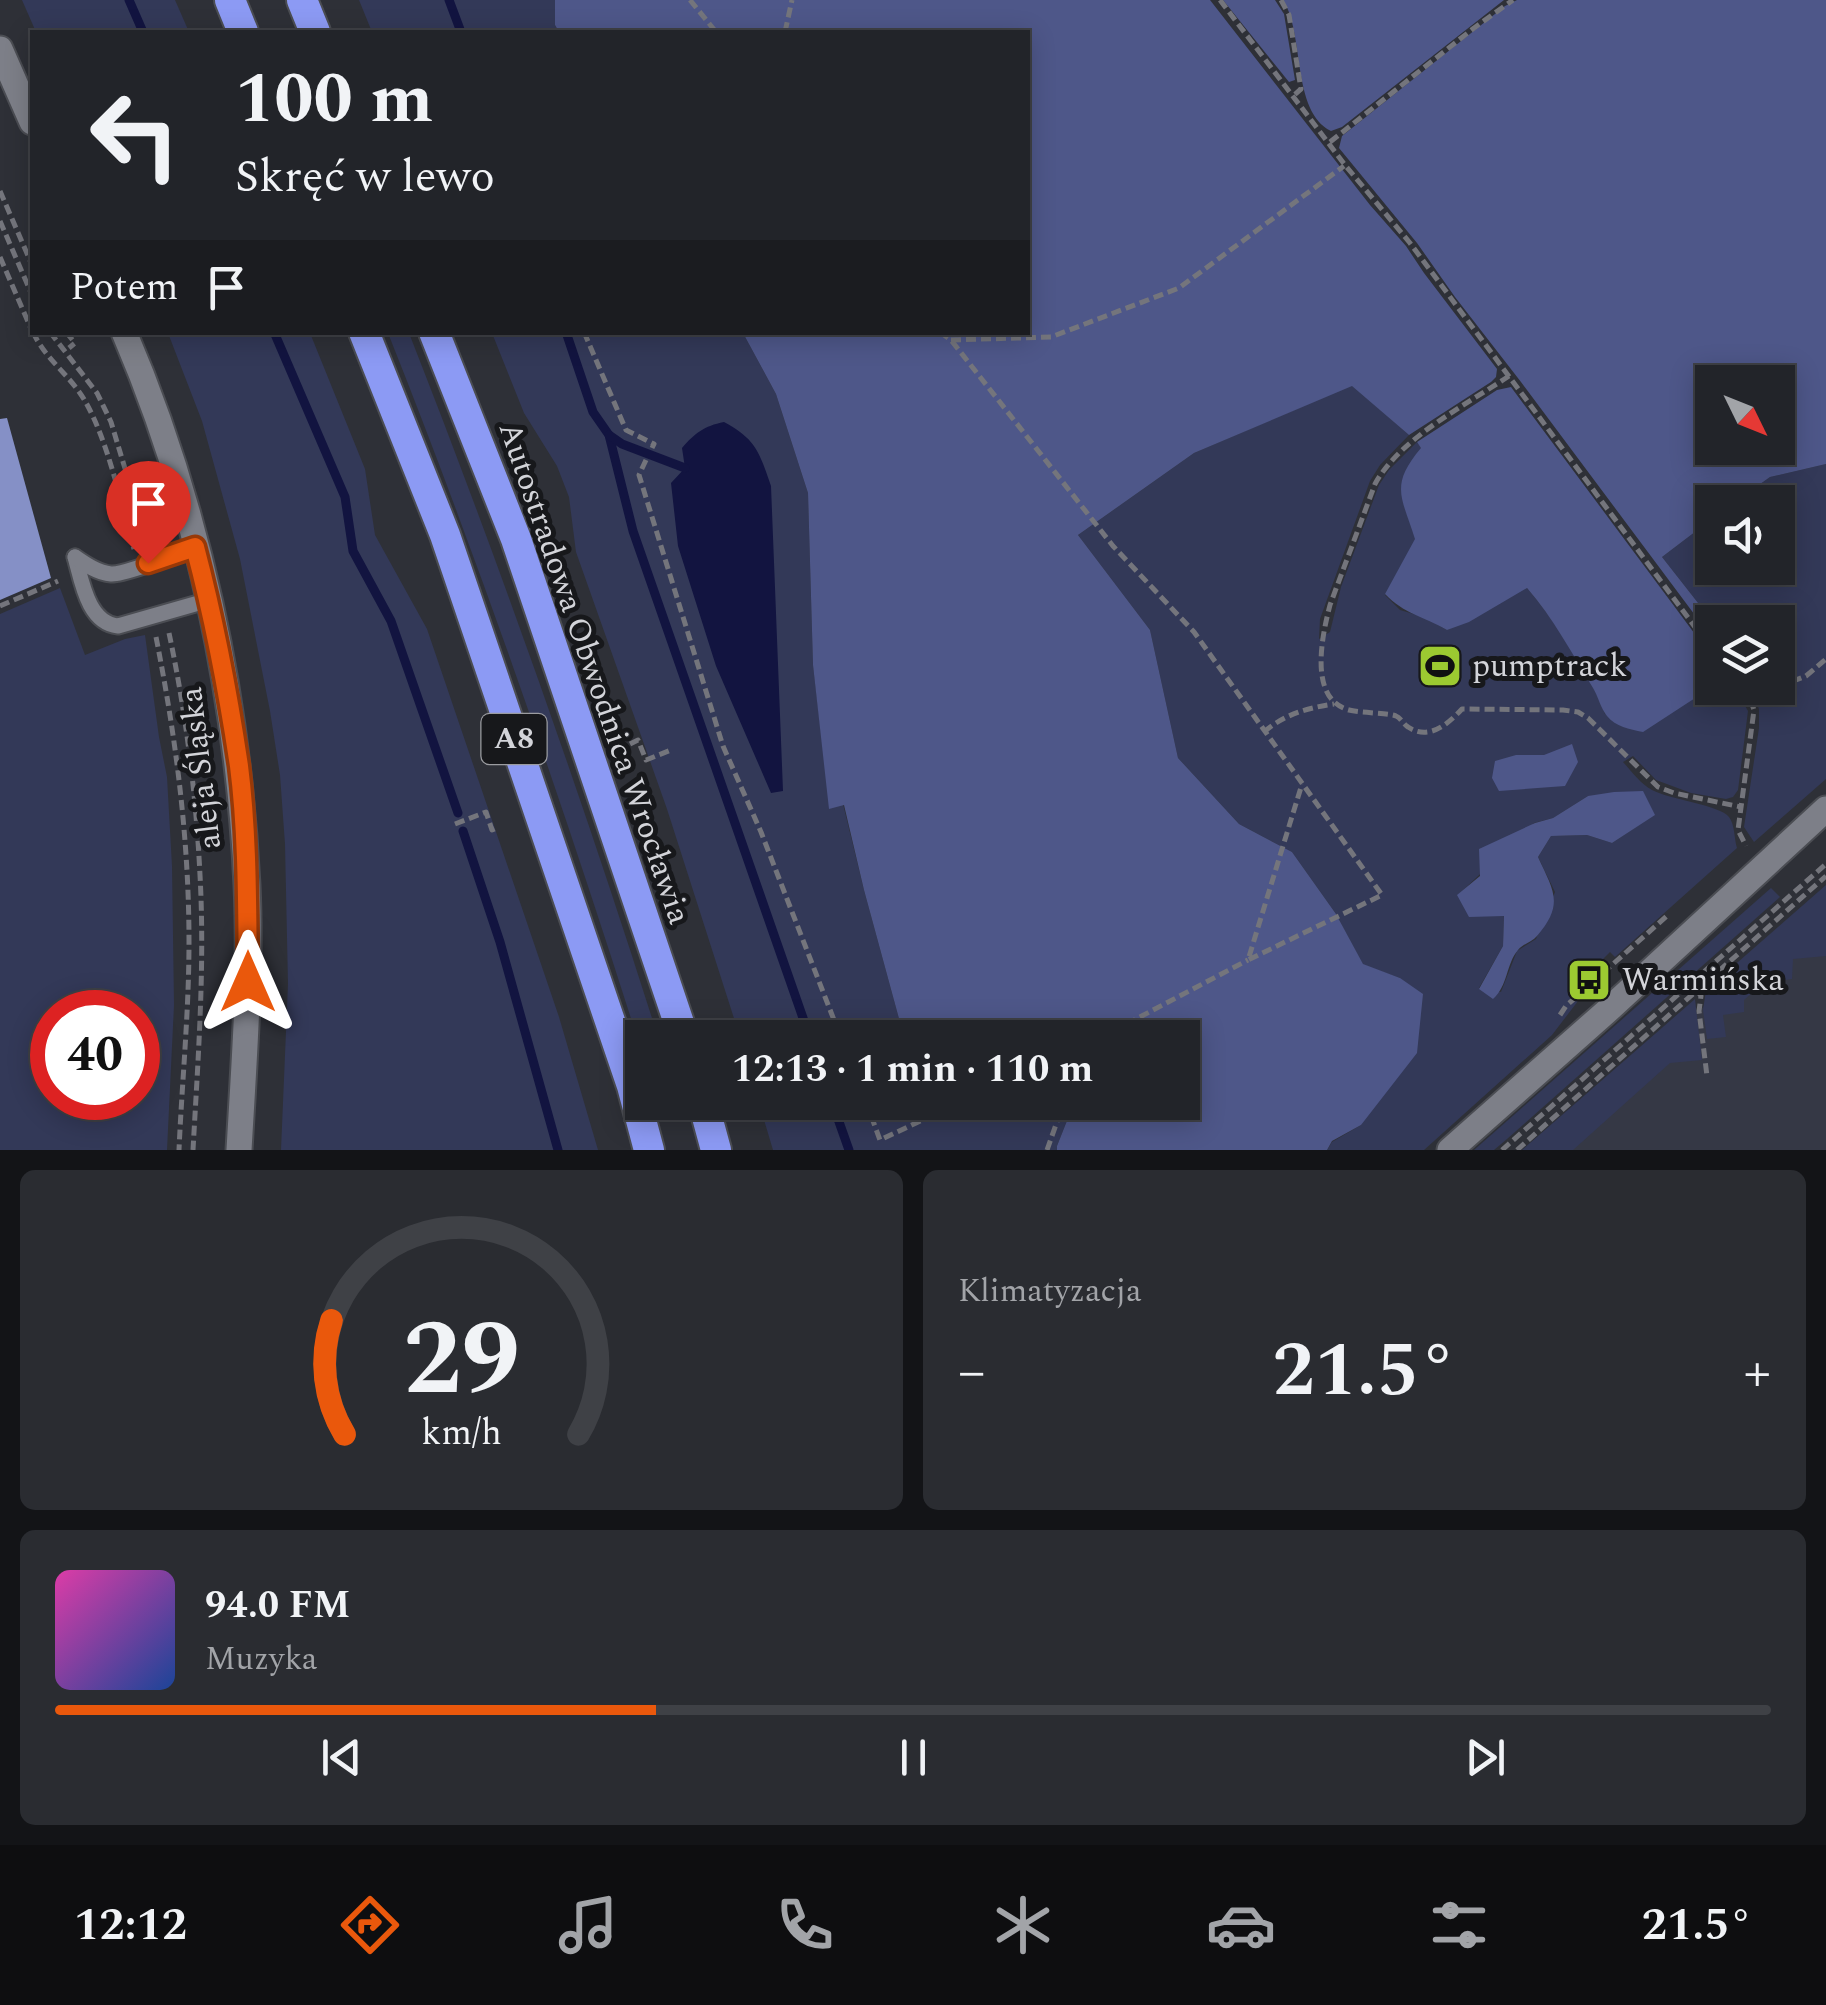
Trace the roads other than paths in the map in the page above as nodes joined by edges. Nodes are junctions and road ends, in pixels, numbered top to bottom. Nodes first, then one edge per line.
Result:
1 (230, 0) edge
2 (302, 0) edge
3 (242, 30) edge
4 (313, 30) edge
5 (0, 50) edge
6 (30, 118) edge
7 (125, 335) edge
8 (365, 335) edge
9 (435, 335) edge
10 (195, 547) junction
11 (208, 600) junction
12 (1826, 809) edge
13 (678, 1020) edge
14 (707, 1120) edge
15 (240, 1150) edge
16 (649, 1150) edge
17 (716, 1150) edge
18 (1450, 1150) edge

1 - 3 highway
2 - 4 highway
5 - 6 street
7 - 10 street, aleja Śląska
8 - 16 highway, A8
9 - 13 highway, Autostradowa Obwodnica Wrocławia / A8
10 - 11 street, aleja Śląska
10 - 11 lane
11 - 15 street, aleja Śląska
12 - 18 street
14 - 17 highway

